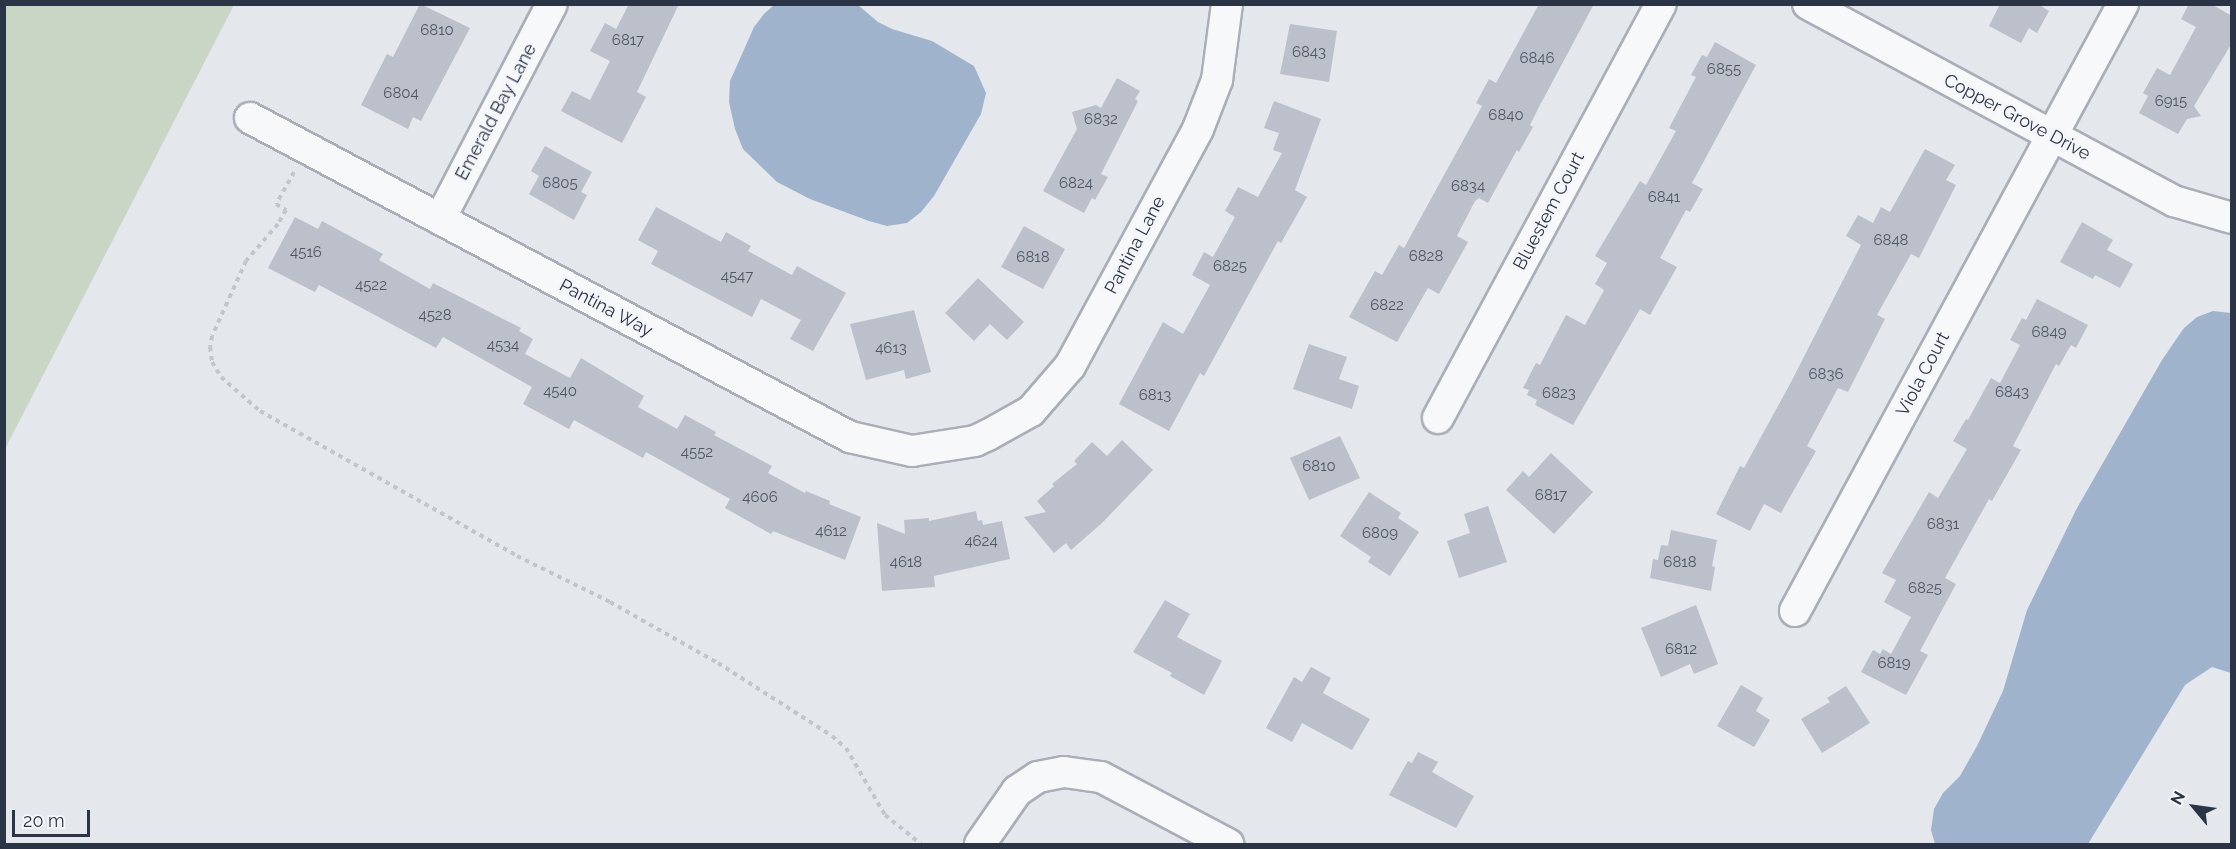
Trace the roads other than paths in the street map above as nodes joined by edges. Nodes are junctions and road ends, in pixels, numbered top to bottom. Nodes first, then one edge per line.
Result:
1 (552, 4) edge
2 (1227, 4) edge
3 (1661, 4) edge
4 (1808, 4) edge
5 (2123, 4) edge
6 (250, 118) dead end
7 (2052, 136) junction
8 (2232, 218) edge
9 (440, 219) junction
10 (1438, 418) dead end
11 (975, 441) joint
12 (1795, 611) dead end
13 (980, 844) edge
14 (1228, 844) edge

1 - 9 street, Emerald Bay Lane
2 - 11 street, Pantina Lane
3 - 10 street, Bluestem Court
4 - 7 street, Copper Grove Drive
5 - 7 street, Viola Court
6 - 9 street, Pantina Way
7 - 8 street, Copper Grove Drive
7 - 12 street, Viola Court
9 - 11 street, Pantina Way
13 - 14 street

